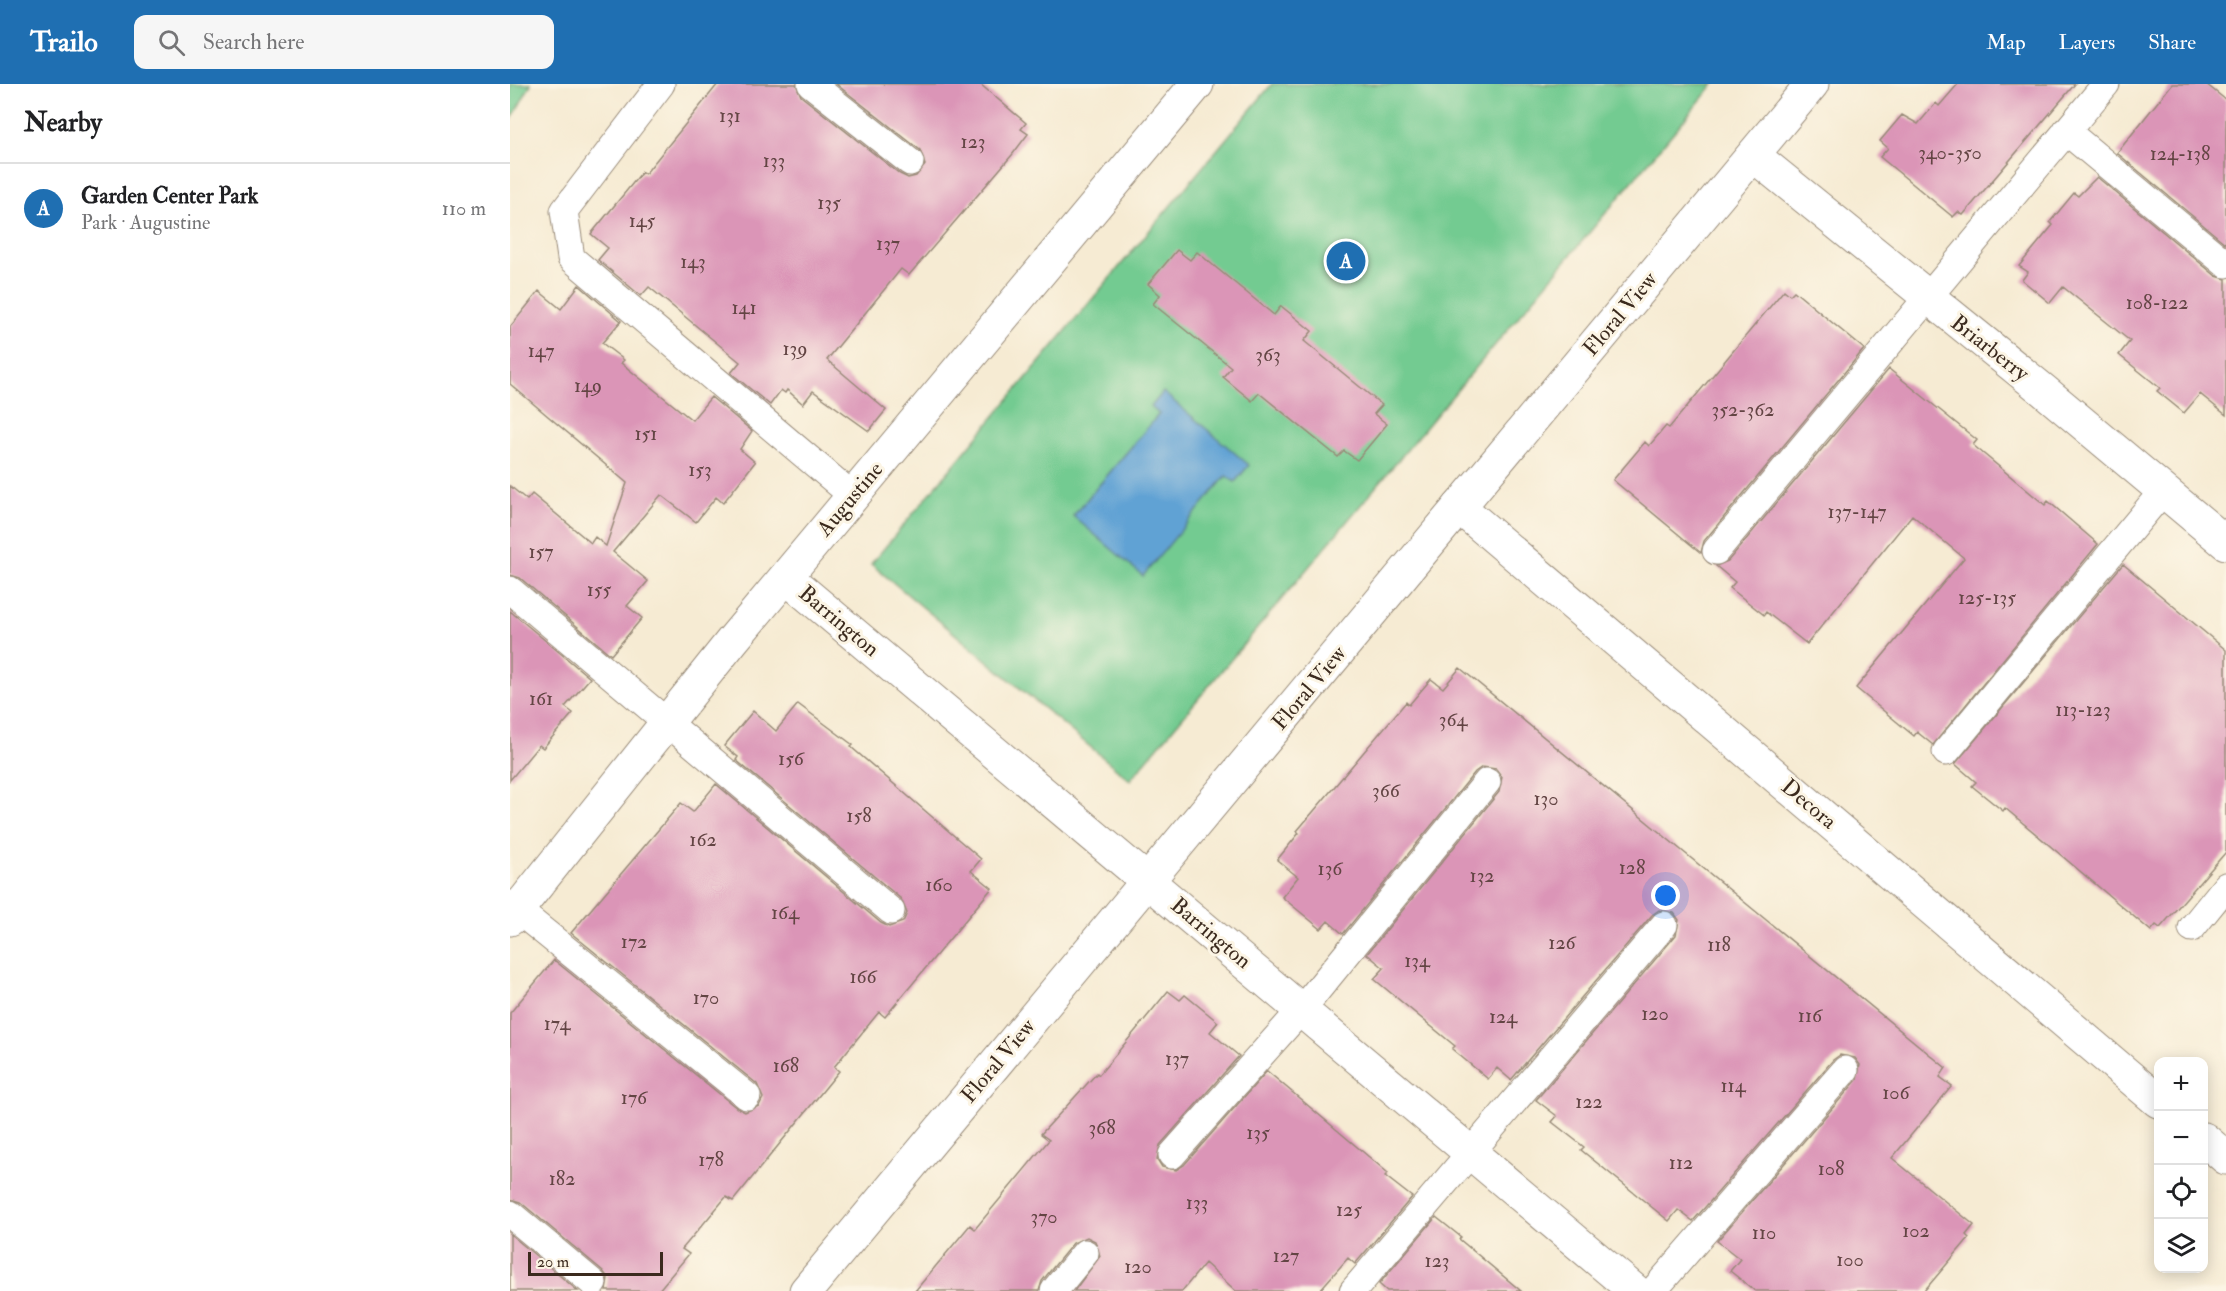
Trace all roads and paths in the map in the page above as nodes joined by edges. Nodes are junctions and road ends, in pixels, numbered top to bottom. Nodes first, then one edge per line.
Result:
1 (661, 84) edge
2 (811, 84) edge
3 (1197, 84) edge
4 (1812, 84) edge
5 (2106, 84) edge
6 (2066, 131) junction
7 (1753, 155) junction
8 (910, 162) dead end
9 (2226, 264) edge
10 (1926, 297) junction
11 (2163, 491) junction
12 (853, 496) junction
13 (1459, 507) junction
14 (2226, 543) edge
15 (1716, 551) dead end
16 (786, 577) junction
17 (510, 590) edge
18 (667, 722) junction
19 (1946, 752) dead end
20 (1487, 782) dead end
21 (1148, 881) junction
22 (2226, 886) edge
23 (512, 911) edge
24 (891, 911) dead end
25 (1664, 925) dead end
26 (2192, 928) dead end
27 (1302, 1009) junction
28 (1845, 1070) dead end
29 (747, 1096) dead end
30 (2154, 1098) edge
31 (2208, 1142) edge
32 (1472, 1154) junction
33 (1172, 1155) dead end
34 (2226, 1158) edge
35 (510, 1214) edge
36 (1085, 1253) dead end
37 (593, 1283) dead end
38 (806, 1291) edge
39 (1054, 1291) edge
40 (1353, 1291) edge
41 (1635, 1291) edge
42 (1653, 1291) edge

1 - 12 lane
2 - 8 lane
3 - 12 street, Augustine
4 - 7 street, Floral View
5 - 6 lane
6 - 9 lane
6 - 10 lane
7 - 10 street, Briarberry
7 - 13 street, Floral View
10 - 11 street, Briarberry
10 - 15 lane
11 - 14 street, Briarberry
11 - 19 lane
12 - 16 street, Augustine
13 - 21 street, Floral View
13 - 30 street, Decora
16 - 18 street, Augustine
16 - 21 street, Barrington
17 - 18 lane
18 - 23 street, Augustine
18 - 24 lane
20 - 27 lane
21 - 27 street, Barrington
21 - 38 street, Floral View
22 - 26 lane
23 - 29 lane
25 - 32 lane
27 - 32 street, Barrington
27 - 33 lane
28 - 42 lane
31 - 34 street
32 - 40 lane
32 - 41 street, Barrington
35 - 37 lane
36 - 39 lane

